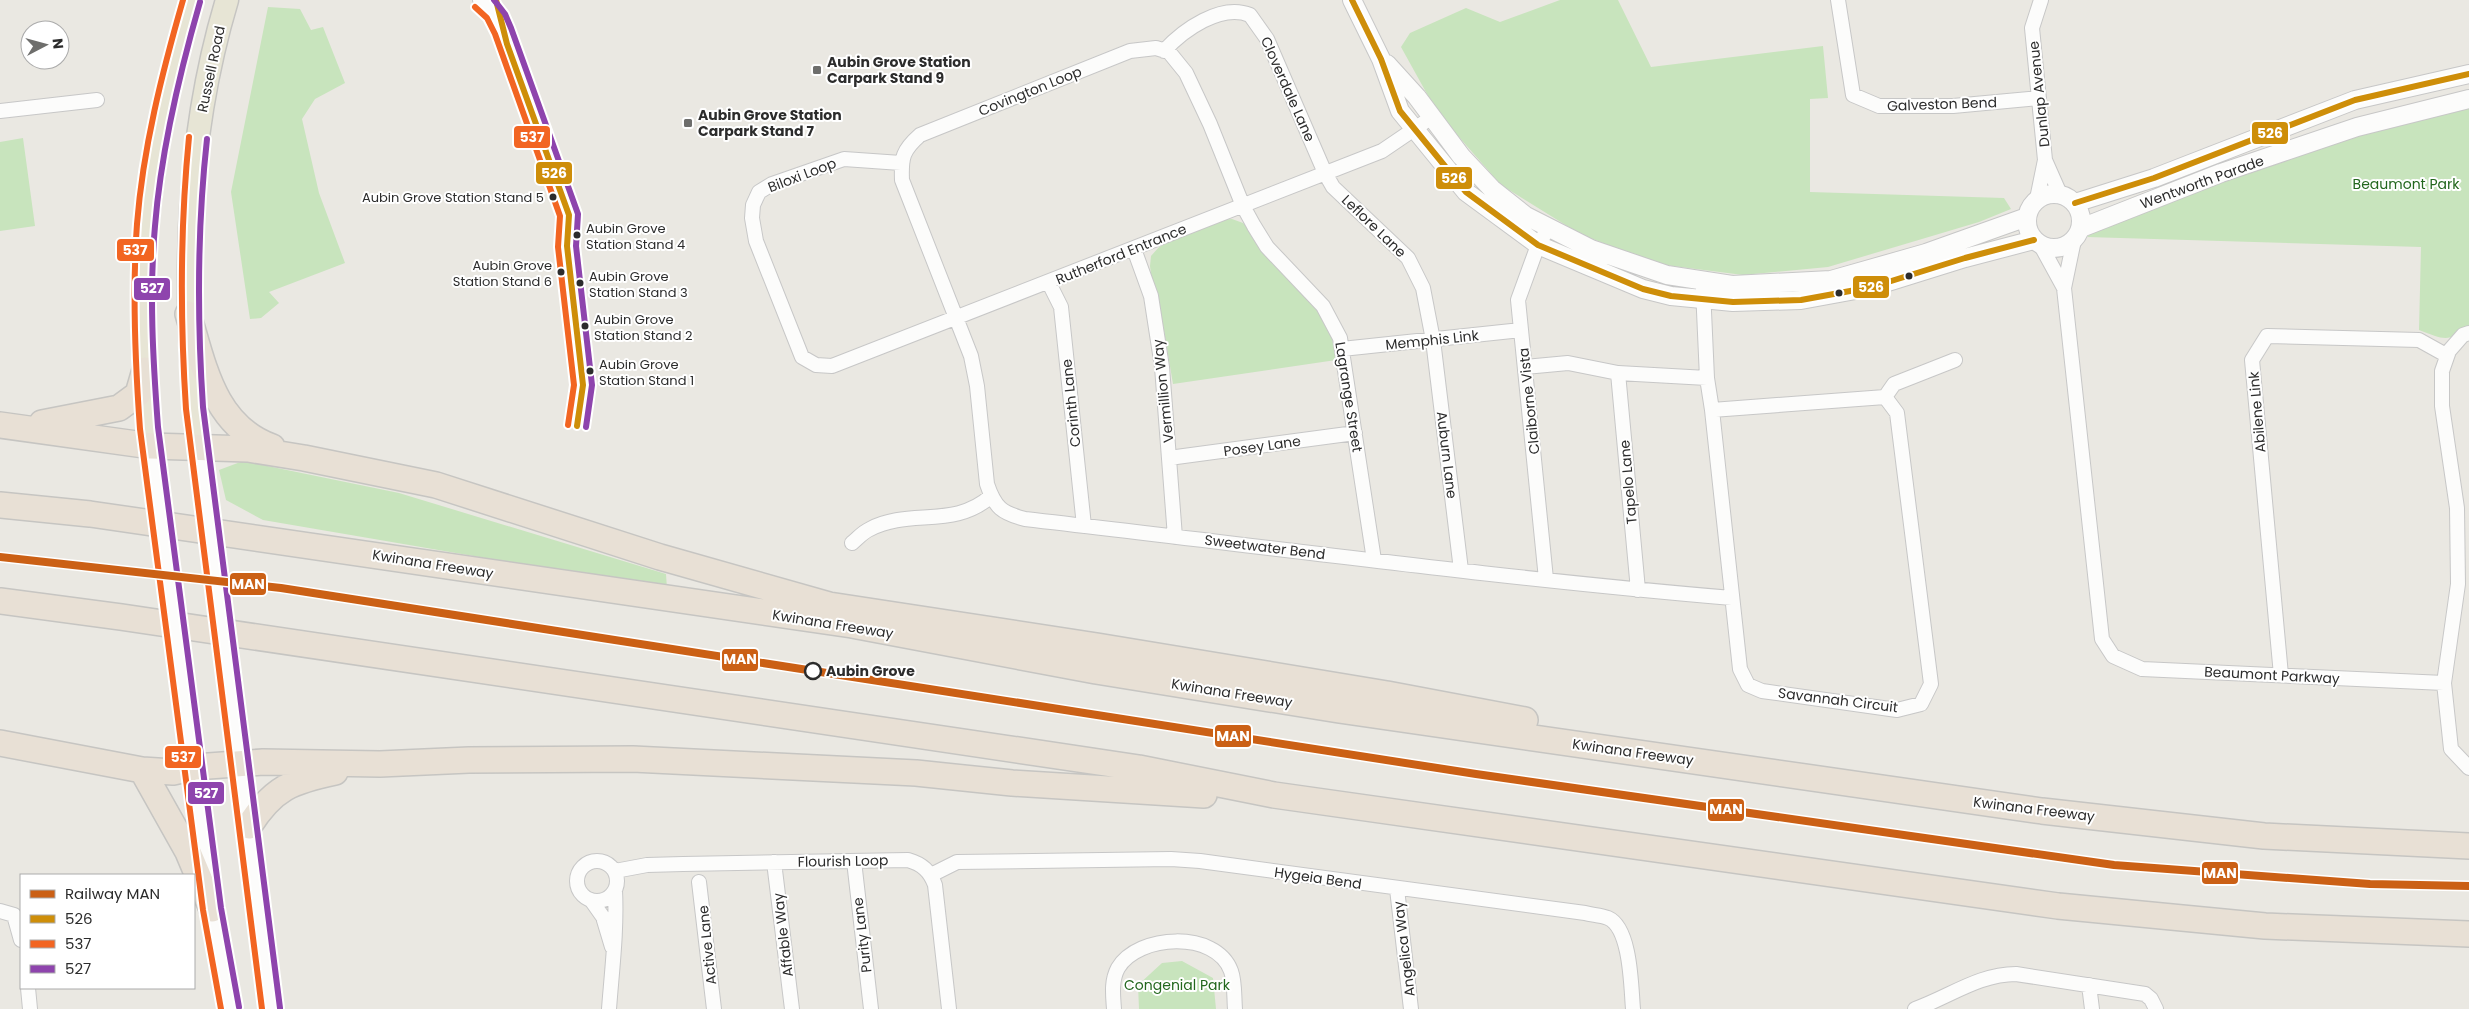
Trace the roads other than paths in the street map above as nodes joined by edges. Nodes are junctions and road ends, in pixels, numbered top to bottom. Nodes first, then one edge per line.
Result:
1 (192, 0) edge
2 (227, 0) edge
3 (480, 0) edge
4 (1352, 0) edge
5 (1838, 0) edge
6 (2041, 0) edge
7 (1164, 51) junction
8 (1381, 59) junction
9 (2469, 74) edge
10 (528, 98) dead end
11 (2039, 98) junction
12 (2469, 99) edge
13 (97, 100) dead end
14 (0, 111) edge
15 (1432, 117) junction
16 (1415, 129) junction
17 (2045, 160) junction
18 (901, 163) junction
19 (1325, 173) junction
20 (2068, 199) junction
21 (2037, 200) junction
22 (1243, 206) junction
23 (2027, 217) junction
24 (1548, 229) junction
25 (2077, 234) junction
26 (2037, 242) junction
27 (1538, 245) junction
28 (1134, 249) junction
29 (1702, 280) junction
30 (1049, 283) junction
31 (2064, 288) junction
32 (1703, 300) junction
33 (188, 314) junction
34 (957, 316) junction
35 (1521, 330) junction
36 (2469, 333) edge
37 (1433, 340) junction
38 (1342, 350) junction
39 (2446, 355) junction
40 (802, 357) joint
41 (1955, 360) dead end
42 (1525, 367) junction
43 (145, 370) junction
44 (1618, 373) junction
45 (1708, 378) junction
46 (1885, 397) junction
47 (1712, 410) junction
48 (10, 426) edge
49 (1355, 433) junction
50 (151, 446) junction
51 (198, 448) junction
52 (304, 458) junction
53 (1169, 458) junction
54 (991, 496) junction
55 (0, 505) edge
56 (1084, 526) junction
57 (1176, 537) junction
58 (852, 543) dead end
59 (1374, 560) junction
60 (1461, 570) junction
61 (1546, 580) junction
62 (1638, 590) junction
63 (1732, 598) junction
64 (0, 601) edge
65 (2281, 675) junction
66 (2444, 683) junction
67 (0, 743) edge
68 (1648, 754) junction
69 (240, 763) junction
70 (380, 764) junction
71 (194, 767) junction
72 (2469, 768) edge
73 (142, 770) junction
74 (1274, 795) junction
75 (249, 826) junction
76 (2469, 846) edge
77 (854, 861) junction
78 (774, 862) junction
79 (614, 871) junction
80 (931, 876) junction
81 (699, 882) dead end
82 (1397, 889) junction
83 (615, 890) junction
84 (591, 900) junction
85 (212, 909) junction
86 (0, 911) edge
87 (2469, 934) edge
88 (20, 937) edge
89 (613, 950) junction
90 (2089, 985) junction
91 (28, 989) edge
92 (30, 1009) edge
93 (230, 1009) edge
94 (271, 1009) edge
95 (609, 1009) edge
96 (714, 1009) edge
97 (792, 1009) edge
98 (871, 1009) edge
99 (949, 1009) edge
100 (1114, 1009) edge
101 (1236, 1009) edge
102 (1410, 1009) edge
103 (1633, 1009) edge
104 (1916, 1009) edge
105 (2092, 1009) edge
106 (2156, 1009) edge

1 - 43 main road
2 - 33 main road, Russell Road
3 - 10 street
4 - 8 street, Wentworth Parade
5 - 11 street, Galveston Bend
6 - 11 street, Dunlap Avenue
7 - 18 street, Covington Loop
7 - 19 street, Cloverdale Lane
7 - 22 street
8 - 15 street, Wentworth Parade
8 - 16 street, Wentworth Parade
9 - 20 street, Wentworth Parade
11 - 17 street, Dunlap Avenue
12 - 25 street, Wentworth Parade
13 - 14 street
15 - 16 street, Rutherford Entrance
15 - 24 street, Wentworth Parade
16 - 19 street, Rutherford Entrance
16 - 27 street, Wentworth Parade
17 - 20 street, Dunlap Avenue
17 - 21 street, Dunlap Avenue
18 - 34 street
18 - 40 street, Biloxi Loop
19 - 22 street, Rutherford Entrance
19 - 37 street, Leflore Lane
20 - 21 street, Wentworth Parade
20 - 25 street
21 - 23 street
22 - 28 street, Rutherford Entrance
22 - 38 street, Lagrange Street
23 - 26 street
23 - 29 street, Wentworth Parade
24 - 27 street, Claiborne Vista
24 - 29 street, Wentworth Parade
25 - 26 street, Wentworth Parade
25 - 31 street, Beaumont Parkway
26 - 31 street, Beaumont Parkway
26 - 32 street, Wentworth Parade
27 - 32 street, Wentworth Parade
27 - 35 street, Claiborne Vista
28 - 30 street, Rutherford Entrance
28 - 53 street, Vermillion Way
29 - 32 street, Savannah Circuit
30 - 34 street, Rutherford Entrance
30 - 56 street, Corinth Lane
31 - 65 street, Beaumont Parkway
32 - 45 street, Savannah Circuit
33 - 51 main road, Russell Road
33 - 52 highway
34 - 40 street, Rutherford Entrance
34 - 54 street
35 - 37 street, Memphis Link
35 - 42 street, Claiborne Vista
36 - 39 street
37 - 38 street, Memphis Link
37 - 60 street, Auburn Lane
38 - 49 street, Lagrange Street
39 - 65 street, Abilene Link
39 - 66 street
41 - 46 street
42 - 44 street
42 - 61 street, Claiborne Vista
43 - 48 highway
43 - 50 main road
44 - 45 street
44 - 62 street, Tapelo Lane
45 - 47 street, Savannah Circuit
46 - 47 street
46 - 63 street, Savannah Circuit
47 - 63 street, Savannah Circuit
48 - 50 highway
49 - 53 street, Posey Lane
49 - 59 street, Lagrange Street
50 - 51 highway
50 - 71 main road, bridge
51 - 52 highway
51 - 69 main road, Russell Road, bridge
52 - 68 highway
53 - 57 street, Vermillion Way
54 - 56 street, Sweetwater Bend
54 - 58 street
55 - 68 highway, Kwinana Freeway
56 - 57 street, Sweetwater Bend
57 - 59 street, Sweetwater Bend
59 - 60 street, Sweetwater Bend
60 - 61 street, Sweetwater Bend
61 - 62 street, Sweetwater Bend
62 - 63 street, Sweetwater Bend
64 - 74 highway
65 - 66 street, Beaumont Parkway
66 - 72 street
67 - 73 highway
68 - 76 highway, Kwinana Freeway
69 - 70 highway
69 - 71 highway
69 - 75 main road, Russell Road
70 - 74 highway
70 - 75 highway
71 - 73 highway
71 - 85 main road
73 - 85 highway
74 - 87 highway
75 - 94 main road, Russell Road
77 - 78 street, Flourish Loop
77 - 80 street, Flourish Loop
77 - 98 street, Purity Lane
78 - 79 street, Flourish Loop
78 - 97 street, Affable Way
79 - 83 street
79 - 84 street
80 - 82 street, Hygeia Bend
80 - 99 street
81 - 96 street, Active Lane
82 - 102 street, Angelica Way
82 - 103 street, Hygeia Bend
83 - 84 street
83 - 89 street
84 - 89 street
85 - 93 main road
86 - 88 street
89 - 95 street
90 - 104 street
90 - 105 street
90 - 106 street
91 - 92 street
100 - 101 street

